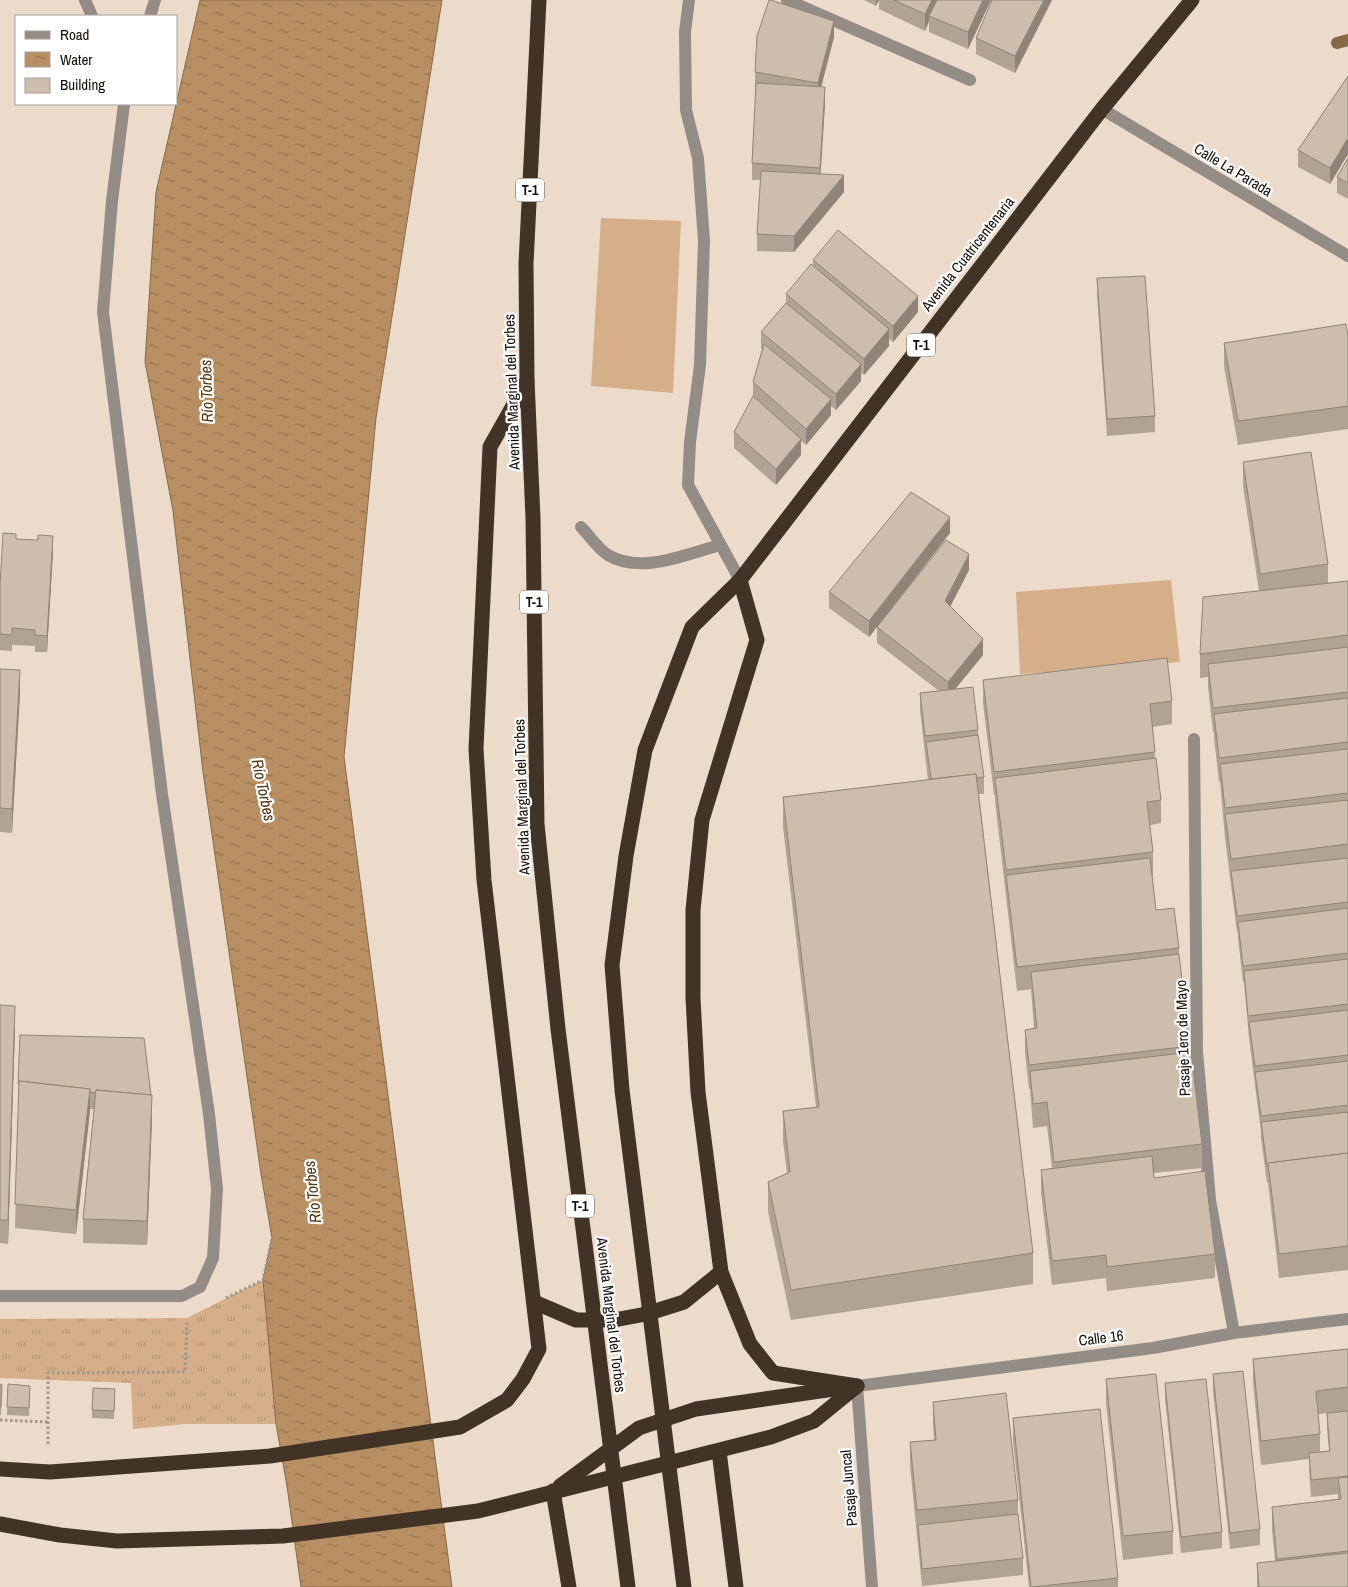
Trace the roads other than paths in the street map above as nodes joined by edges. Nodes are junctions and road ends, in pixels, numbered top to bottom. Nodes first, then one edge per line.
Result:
1 (85, 0) edge
2 (155, 0) edge
3 (540, 0) edge
4 (689, 0) edge
5 (787, 0) edge
6 (1192, 0) edge
7 (92, 15) edge
8 (150, 15) edge
9 (970, 80) dead end
10 (124, 105) edge
11 (1102, 109) junction
12 (1348, 256) edge
13 (527, 380) junction
14 (582, 527) dead end
15 (720, 545) junction
16 (740, 580) junction
17 (1194, 739) dead end
18 (721, 1272) junction
19 (0, 1296) edge
20 (534, 1302) junction
21 (1348, 1319) edge
22 (1234, 1333) junction
23 (857, 1386) junction
24 (719, 1451) junction
25 (0, 1470) edge
26 (553, 1491) junction
27 (0, 1524) edge
28 (569, 1587) edge
29 (628, 1587) edge
30 (684, 1587) edge
31 (736, 1587) edge
32 (872, 1587) edge

1 - 7 street
2 - 8 street
3 - 13 highway, Avenida Marginal del Torbes / T-1
4 - 15 street
5 - 9 street
6 - 11 highway, Avenida Cuatricentenaria / T-1
10 - 19 street
11 - 12 street, Calle La Parada
11 - 16 highway, Avenida Cuatricentenaria / T-1
13 - 20 highway
13 - 29 highway, Avenida Marginal del Torbes / T-1
14 - 15 street
15 - 16 street
16 - 18 highway
16 - 30 highway, T-1
17 - 22 street, Pasaje 1ero de Mayo
18 - 20 highway
18 - 23 highway
20 - 25 highway
21 - 22 street, Calle 16
22 - 23 street, Calle 16
23 - 24 highway
23 - 26 highway
23 - 32 street, Pasaje Juncal
24 - 26 highway
24 - 31 highway
26 - 27 highway
26 - 28 highway

